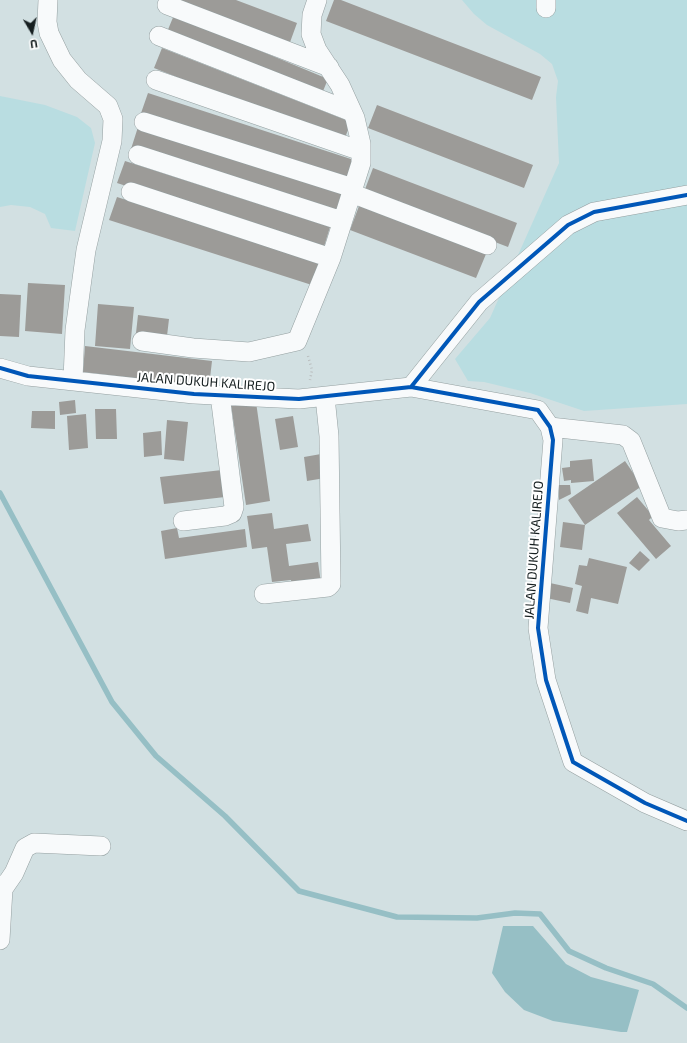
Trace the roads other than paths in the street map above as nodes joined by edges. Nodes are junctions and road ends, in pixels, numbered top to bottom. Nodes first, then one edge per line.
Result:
1 (48, 0) edge
2 (317, 0) edge
3 (166, 5) dead end
4 (159, 36) dead end
5 (329, 67) junction
6 (156, 80) dead end
7 (352, 112) junction
8 (144, 122) dead end
9 (361, 151) junction
10 (138, 155) dead end
11 (352, 190) junction
12 (131, 192) dead end
13 (687, 195) edge
14 (342, 221) junction
15 (487, 245) dead end
16 (331, 258) junction
17 (142, 341) dead end
18 (0, 368) edge
19 (72, 380) junction
20 (411, 387) junction
21 (220, 395) junction
22 (325, 397) junction
23 (550, 427) junction
24 (687, 520) edge
25 (183, 521) dead end
26 (264, 594) dead end
27 (687, 821) edge
28 (101, 846) dead end
29 (2, 887) edge
30 (0, 940) edge

1 - 19 street
2 - 5 street
3 - 5 street
4 - 7 street
5 - 7 street
6 - 9 street
7 - 9 street
8 - 11 street
9 - 11 street
10 - 14 street
11 - 14 street
11 - 15 street
12 - 16 street
13 - 20 street
14 - 16 street
16 - 17 street
18 - 19 street, JALAN DUKUH KALIREJO
19 - 21 street, JALAN DUKUH KALIREJO
20 - 22 street, JALAN DUKUH KALIREJO
20 - 23 street, JALAN DUKUH KALIREJO
21 - 22 street, JALAN DUKUH KALIREJO
21 - 25 street
22 - 26 street
23 - 24 street
23 - 27 street, JALAN DUKUH KALIREJO
28 - 29 street
29 - 30 street

